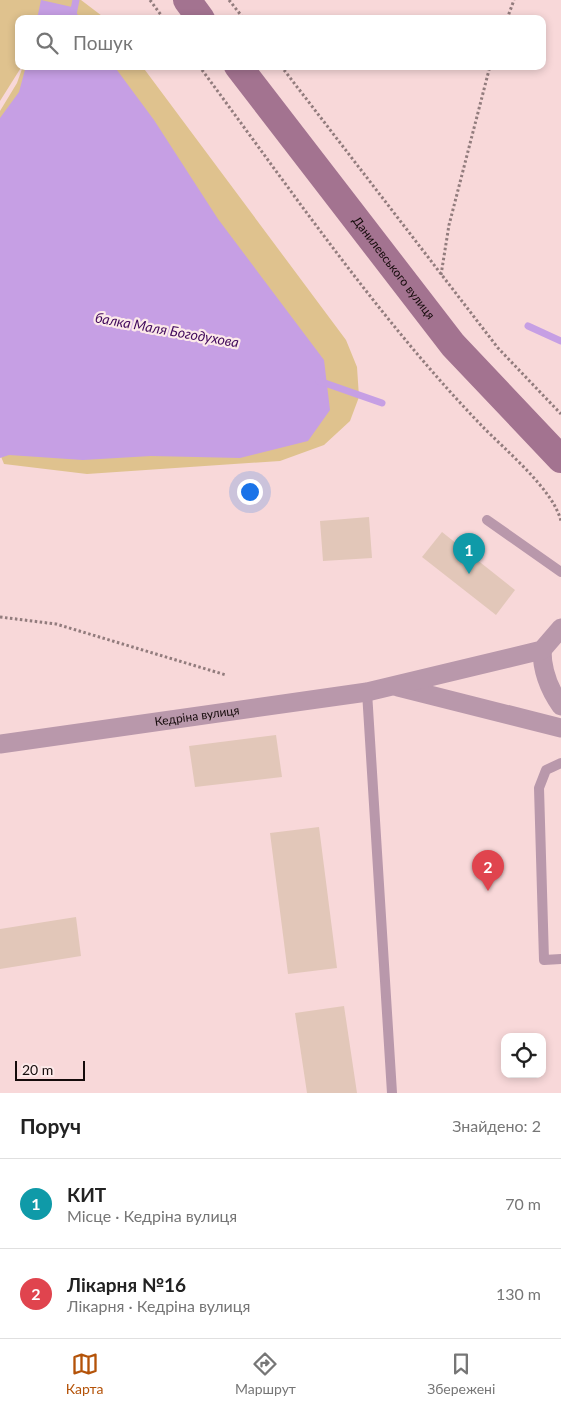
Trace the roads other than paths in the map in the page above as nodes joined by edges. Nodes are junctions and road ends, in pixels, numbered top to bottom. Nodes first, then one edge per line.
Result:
1 (187, 0) edge
2 (198, 15) edge
3 (241, 70) edge
4 (561, 458) edge
5 (487, 520) dead end
6 (561, 572) edge
7 (561, 628) edge
8 (542, 650) junction
9 (394, 686) junction
10 (368, 692) junction
11 (561, 706) edge
12 (561, 728) edge
13 (0, 744) edge
14 (561, 763) edge
15 (561, 959) edge
16 (392, 1093) edge

1 - 2 street
3 - 4 street, Данилевського вулиця
5 - 6 lane
7 - 8 street
8 - 9 street, Кедріна вулиця
8 - 11 street
9 - 10 street, Кедріна вулиця
9 - 12 street, Кедріна вулиця
10 - 13 street, Кедріна вулиця
10 - 16 lane
14 - 15 lane

